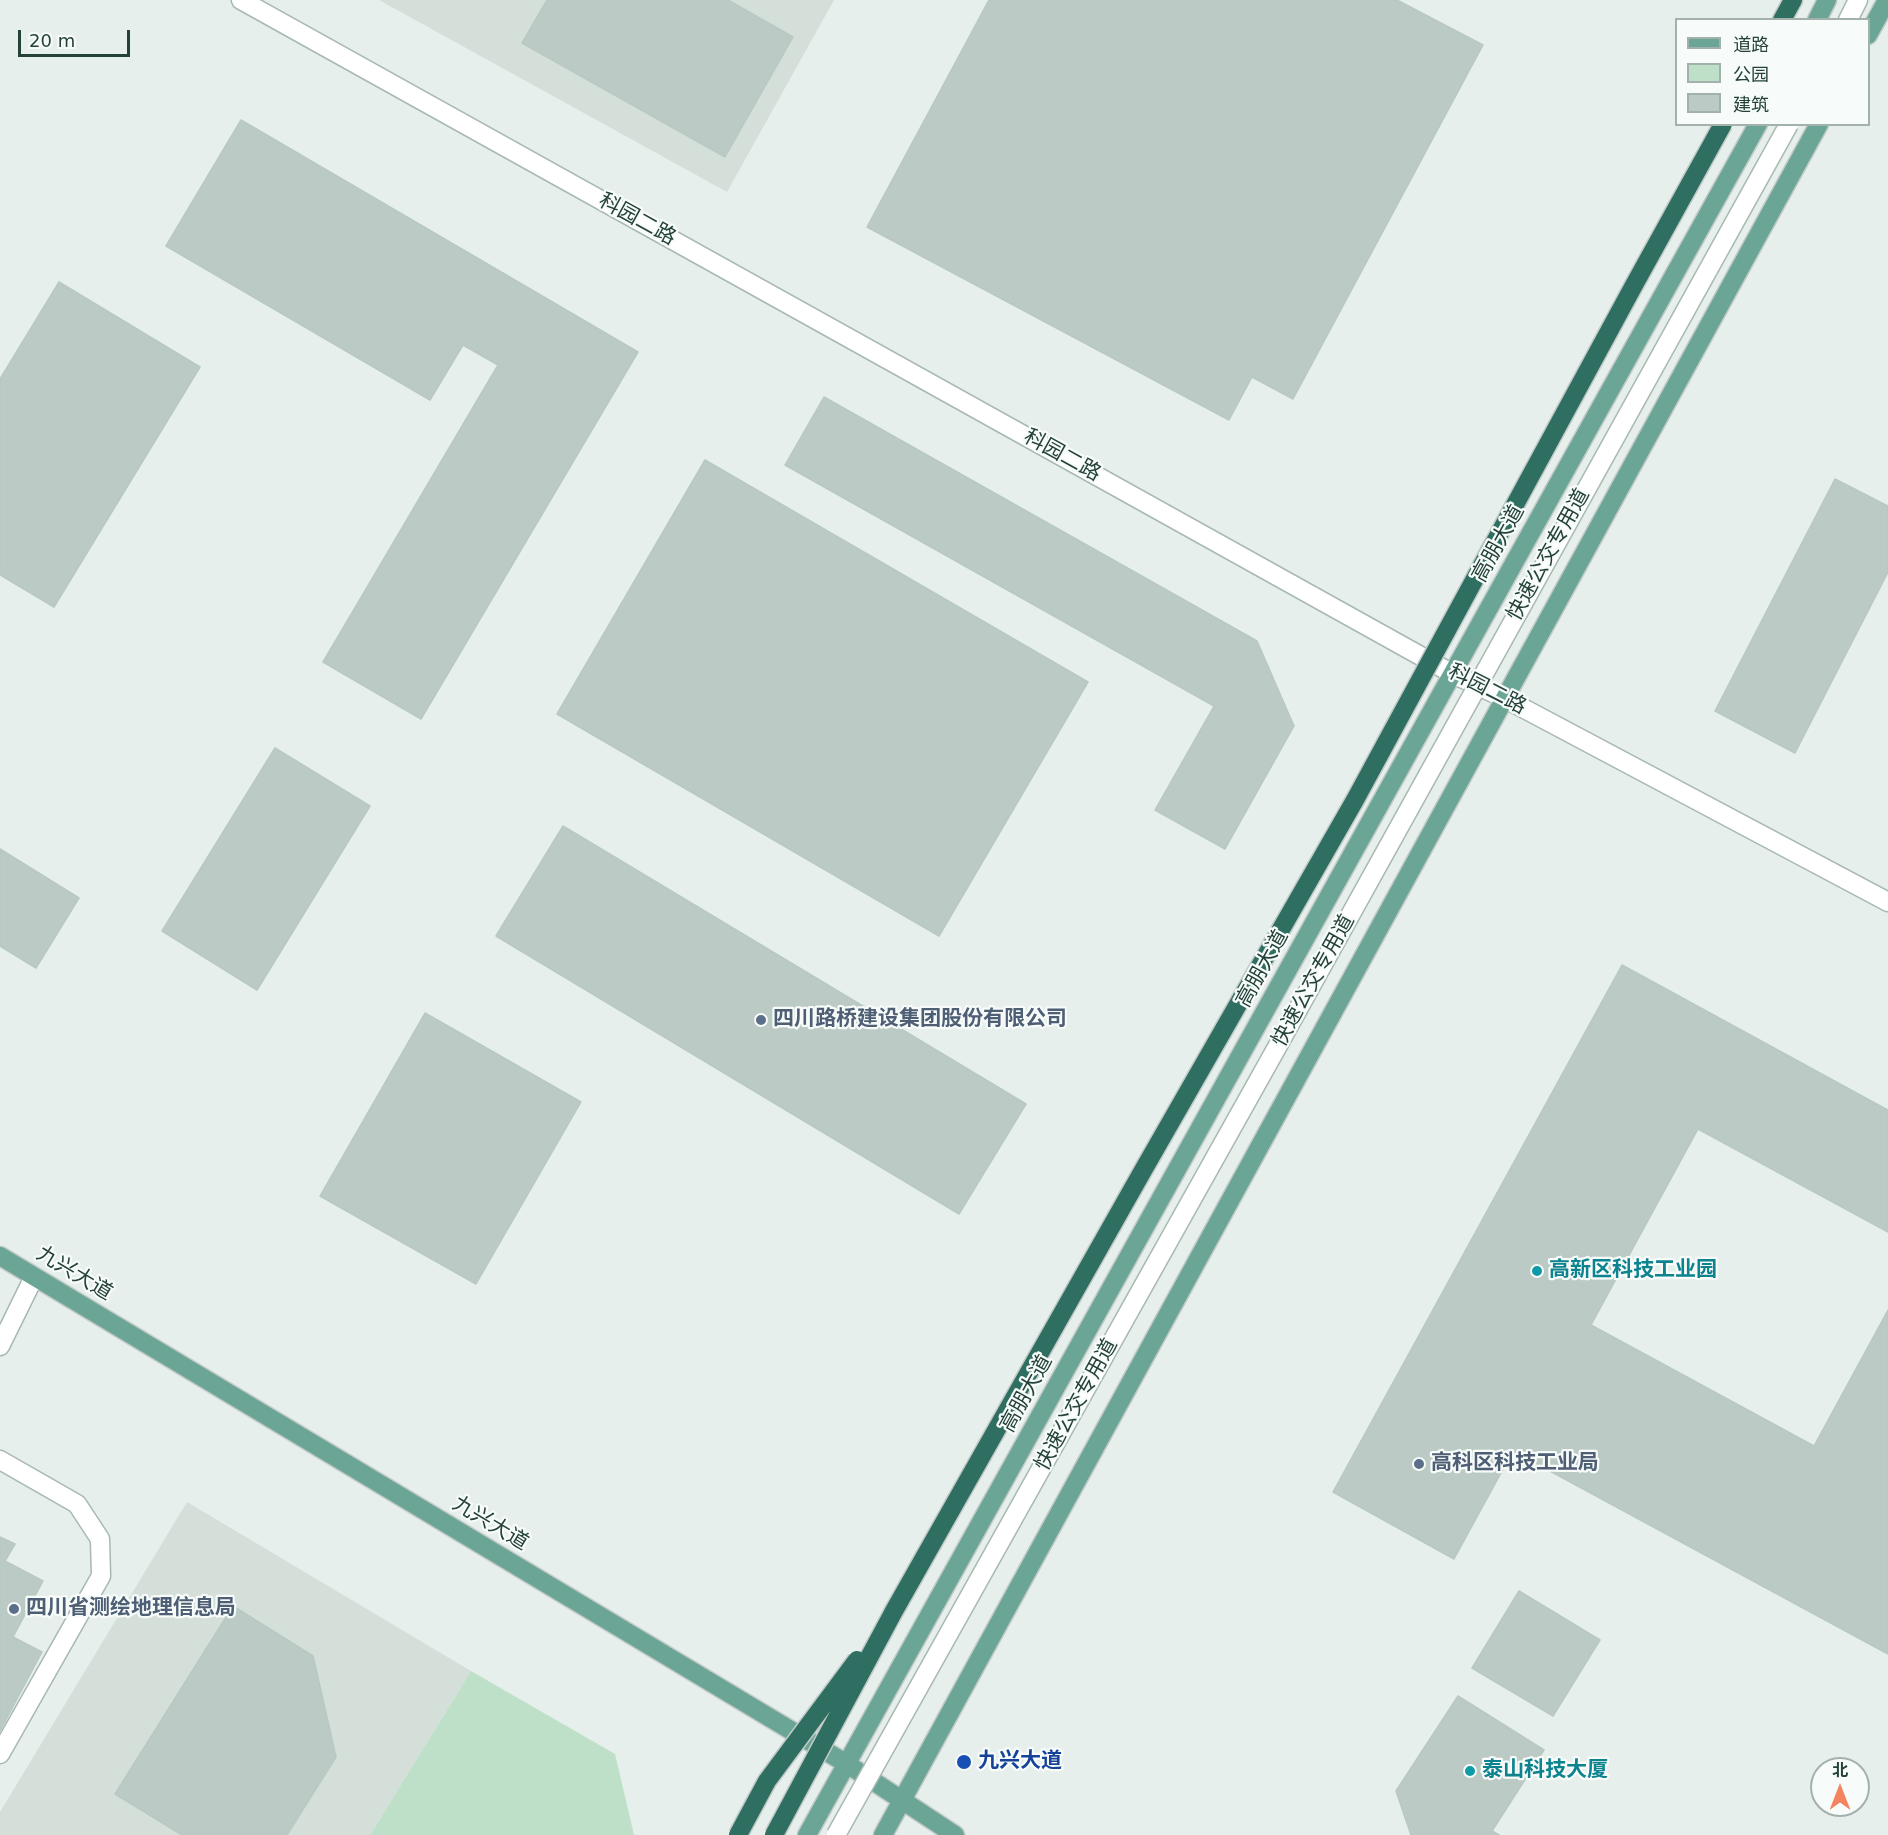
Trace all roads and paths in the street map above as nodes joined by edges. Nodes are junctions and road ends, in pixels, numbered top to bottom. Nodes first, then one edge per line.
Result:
1 (241, 0) edge
2 (1793, 0) edge
3 (1827, 0) edge
4 (1858, 0) edge
5 (1887, 0) edge
6 (1783, 18) edge
7 (1817, 18) edge
8 (1849, 18) edge
9 (1870, 32) edge
10 (1723, 126) edge
11 (1757, 126) edge
12 (1788, 126) edge
13 (1818, 126) edge
14 (1453, 674) junction
15 (1504, 698) junction
16 (1888, 902) edge
17 (0, 1256) edge
18 (34, 1277) junction
19 (0, 1346) edge
20 (0, 1460) edge
21 (894, 1611) junction
22 (0, 1754) edge
23 (847, 1764) junction
24 (902, 1802) junction
25 (738, 1835) edge
26 (774, 1835) edge
27 (807, 1835) edge
28 (836, 1835) edge
29 (883, 1835) edge
30 (955, 1835) edge

1 - 14 street, 科园二路
2 - 6 highway
3 - 7 main road
4 - 8 street
5 - 9 main road
10 - 21 highway, bridge
11 - 14 main road, 高朋大道
12 - 28 street, 快速公交专用道, bridge
13 - 15 main road
14 - 15 street, 科园二路
14 - 23 main road, 高朋大道
15 - 16 street, 科园二路
15 - 24 main road
17 - 18 main road, 九兴大道
18 - 19 street
18 - 23 main road, 九兴大道
20 - 22 street
21 - 25 highway, bridge
21 - 26 highway, bridge
23 - 24 main road, 九兴大道
23 - 27 main road, 高朋大道
24 - 29 main road
24 - 30 main road, 九兴大道

